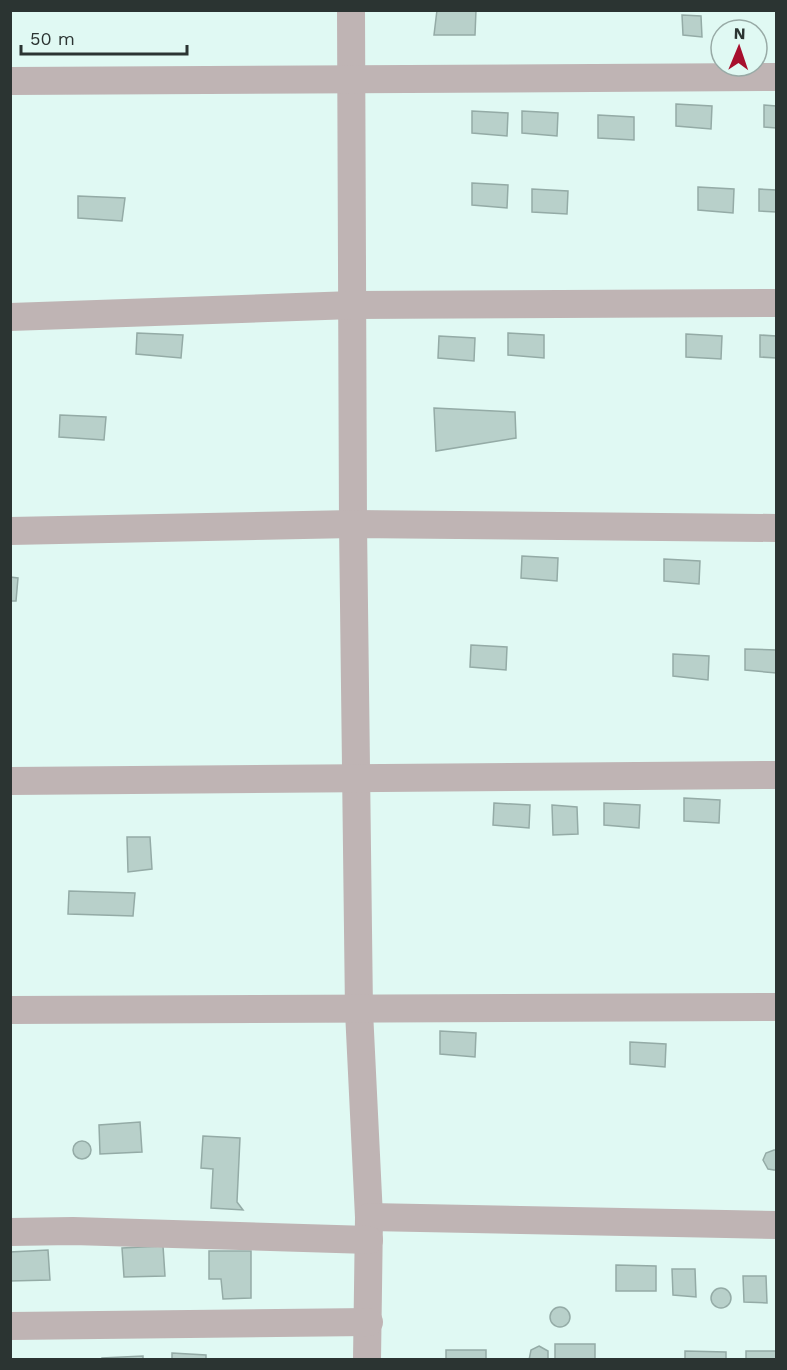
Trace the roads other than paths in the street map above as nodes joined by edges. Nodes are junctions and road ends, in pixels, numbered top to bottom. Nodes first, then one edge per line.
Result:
1 (351, 10) edge
2 (777, 77) edge
3 (10, 81) edge
4 (351, 81) junction
5 (777, 303) edge
6 (353, 304) junction
7 (10, 317) edge
8 (353, 524) junction
9 (777, 528) edge
10 (10, 531) edge
11 (777, 775) edge
12 (357, 780) junction
13 (10, 781) edge
14 (777, 1007) edge
15 (10, 1010) edge
16 (359, 1011) junction
17 (777, 1226) edge
18 (369, 1229) junction
19 (10, 1232) edge
20 (369, 1323) junction
21 (10, 1326) edge
22 (367, 1359) edge

1 - 4 street
2 - 4 street
3 - 4 street
4 - 6 street
5 - 6 street
6 - 7 street
6 - 8 street
8 - 9 street
8 - 10 street
8 - 12 street
11 - 12 street
12 - 13 street
12 - 16 street
14 - 16 street
15 - 16 street
16 - 18 street
17 - 18 street
18 - 19 street
18 - 20 street
20 - 21 street
20 - 22 street

